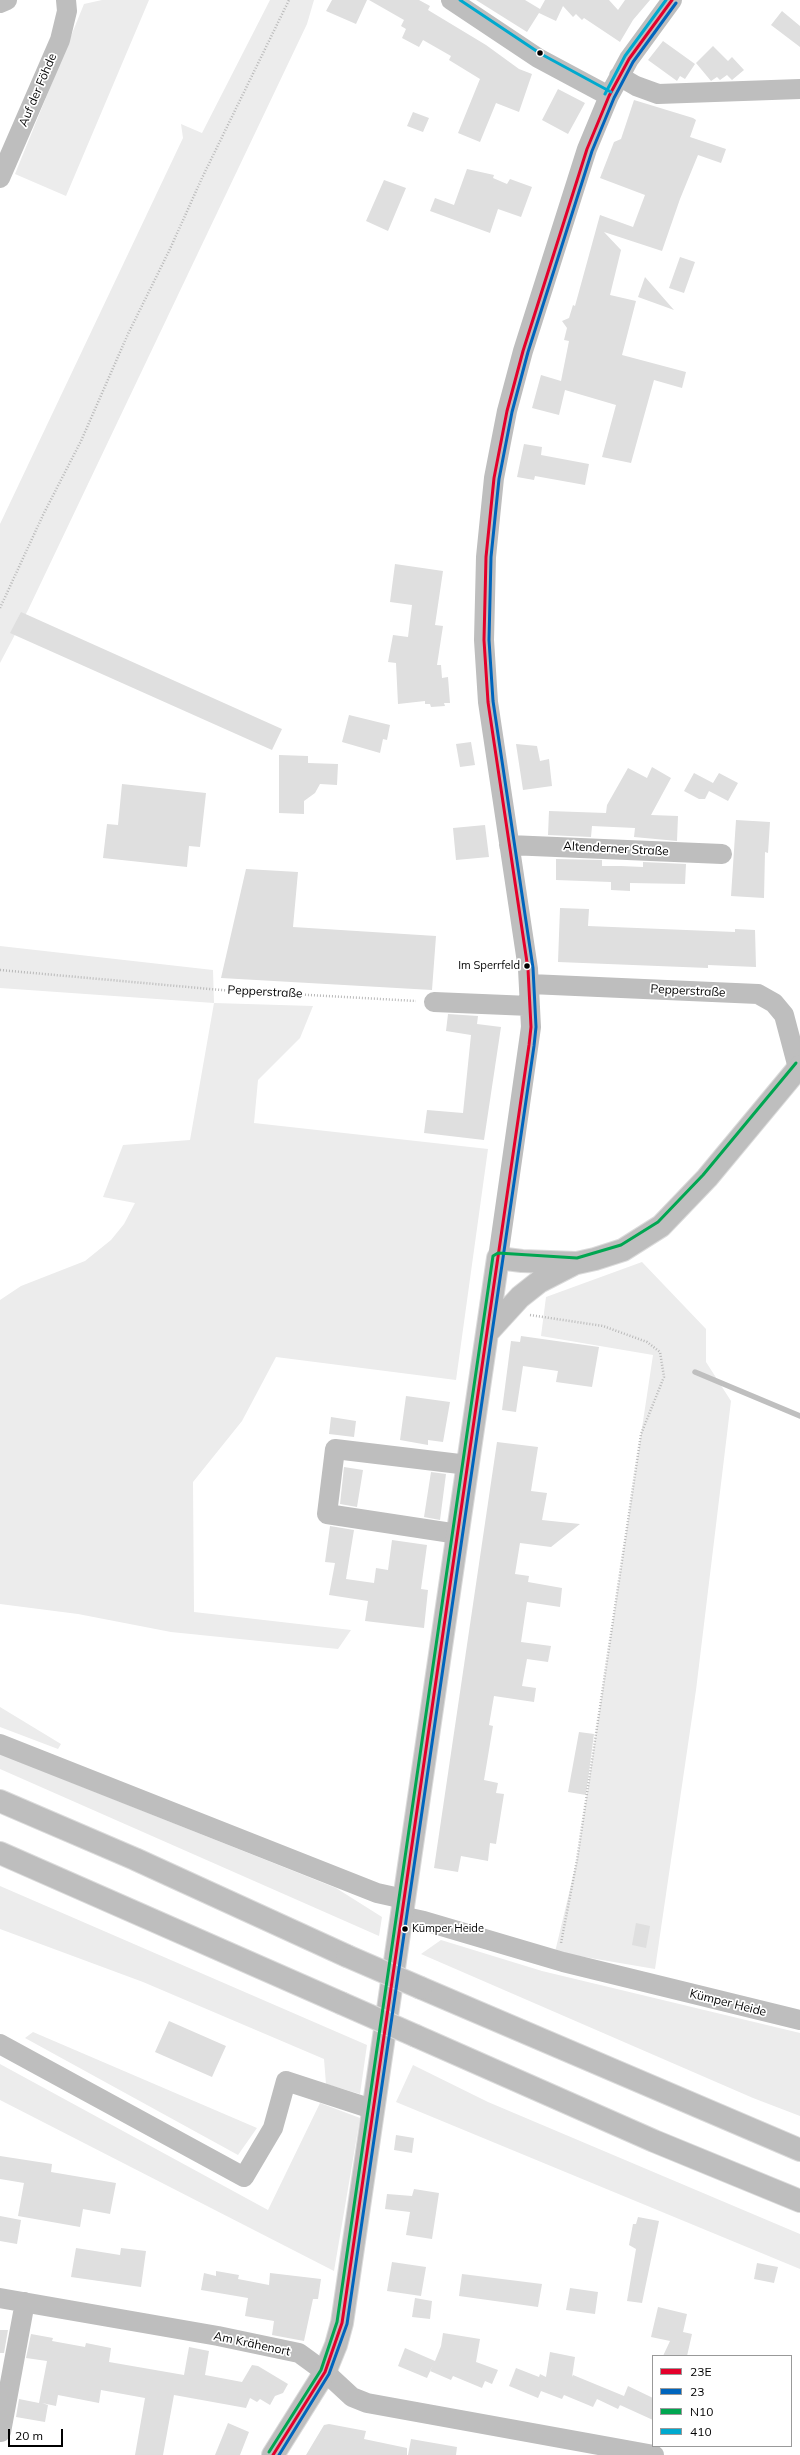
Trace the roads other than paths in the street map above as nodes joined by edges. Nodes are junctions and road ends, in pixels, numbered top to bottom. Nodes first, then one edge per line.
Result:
1 (7, 0) edge
2 (66, 0) edge
3 (672, 0) edge
4 (0, 3) edge
5 (464, 4) edge
6 (619, 76) junction
7 (800, 89) edge
8 (610, 96) junction
9 (0, 178) edge
10 (509, 844) junction
11 (722, 854) dead end
12 (530, 984) junction
13 (434, 1002) road end
14 (530, 1006) junction
15 (799, 1067) edge
16 (498, 1258) junction
17 (578, 1263) junction
18 (488, 1332) junction
19 (468, 1465) junction
20 (458, 1534) junction
21 (0, 1744) edge
22 (0, 1801) edge
23 (0, 1853) edge
24 (403, 1908) junction
25 (800, 2020) edge
26 (0, 2044) edge
27 (372, 2109) junction
28 (800, 2150) edge
29 (800, 2201) edge
30 (0, 2298) edge
31 (25, 2302) junction
32 (325, 2372) junction
33 (1, 2432) dead end
34 (273, 2455) edge
35 (654, 2455) edge

1 - 4 street
2 - 9 street, Auf der Föhde
3 - 6 street
5 - 8 street
6 - 7 street
6 - 8 street
8 - 10 street
10 - 11 street, Altenderner Straße
10 - 12 street
12 - 14 street
12 - 15 street, Pepperstraße
13 - 14 street
14 - 16 street
15 - 17 main road
16 - 17 main road
16 - 18 main road
17 - 18 main road
18 - 19 main road
19 - 20 main road
19 - 20 street
20 - 24 main road
21 - 24 street, Kümper Heide
22 - 28 main road, bridge
23 - 29 main road, bridge
24 - 25 street, Kümper Heide
24 - 27 main road
26 - 27 street
27 - 32 main road
30 - 31 street, Am Krähenort
31 - 32 street, Am Krähenort
31 - 33 street
32 - 34 main road
32 - 35 street, Am Krähenort

